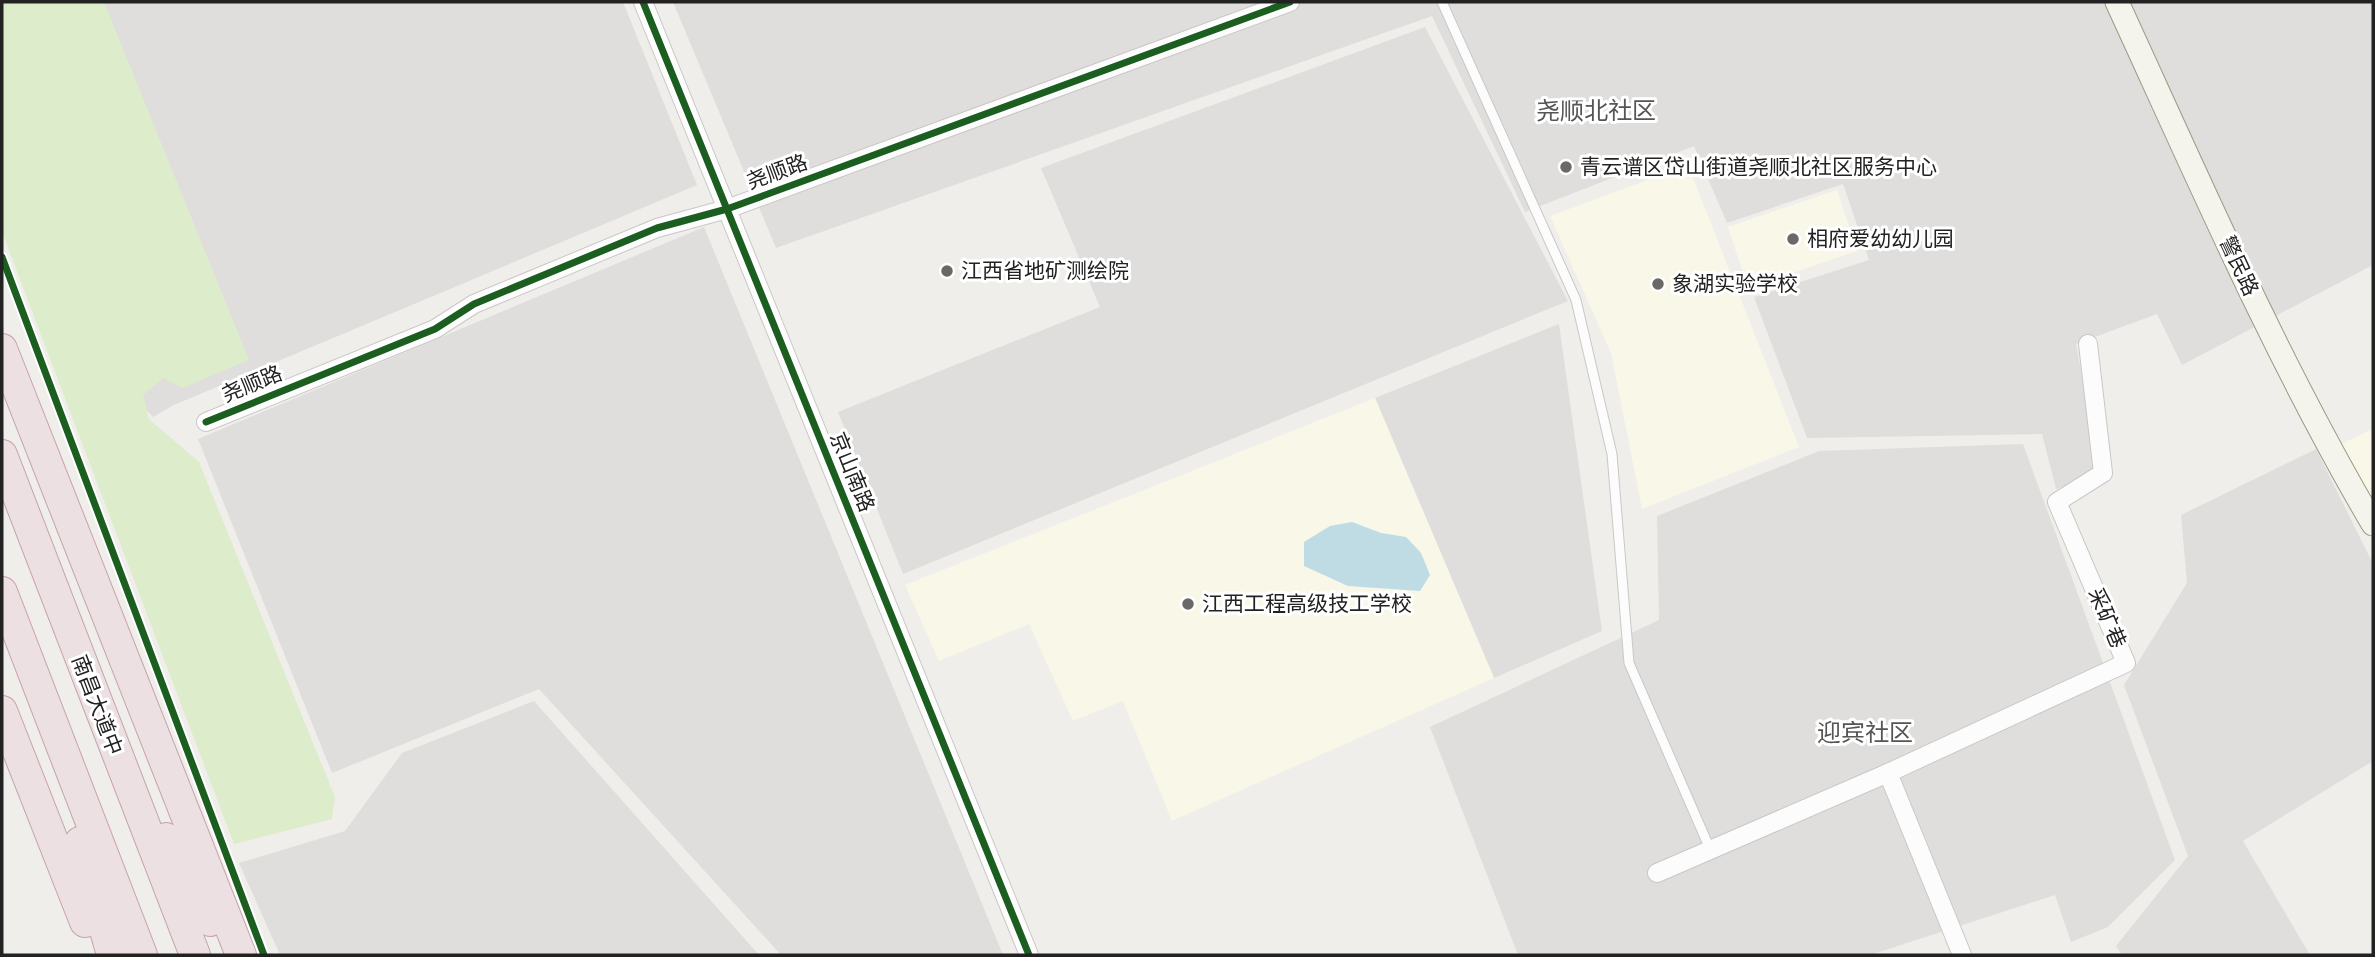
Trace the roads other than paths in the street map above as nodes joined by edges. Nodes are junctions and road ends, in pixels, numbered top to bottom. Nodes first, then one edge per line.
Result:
1 (643, 2) edge
2 (1290, 2) edge
3 (1442, 2) edge
4 (2117, 2) edge
5 (727, 209) junction
6 (2088, 344) dead end
7 (2, 349) edge
8 (206, 422) dead end
9 (2, 455) edge
10 (2373, 524) edge
11 (2, 592) edge
12 (35, 680) junction
13 (98, 708) junction
14 (2, 711) edge
15 (1888, 773) junction
16 (1710, 849) junction
17 (1657, 873) dead end
18 (98, 955) edge
19 (112, 955) edge
20 (142, 955) edge
21 (195, 955) edge
22 (228, 955) edge
23 (241, 955) edge
24 (1029, 955) edge
25 (1962, 955) edge

1 - 5 street, 京山南路
2 - 5 street, 尧顺路
3 - 16 lane
4 - 10 street, 警民路
5 - 8 street, 尧顺路
5 - 24 street, 京山南路
6 - 15 street, 采矿巷
7 - 23 highway
9 - 13 highway, 南昌大道中
11 - 12 highway
12 - 19 highway
12 - 20 highway
13 - 21 highway, 南昌大道中
13 - 22 highway
14 - 18 highway
15 - 16 street, 采矿巷
15 - 25 street
16 - 17 street, 采矿巷

